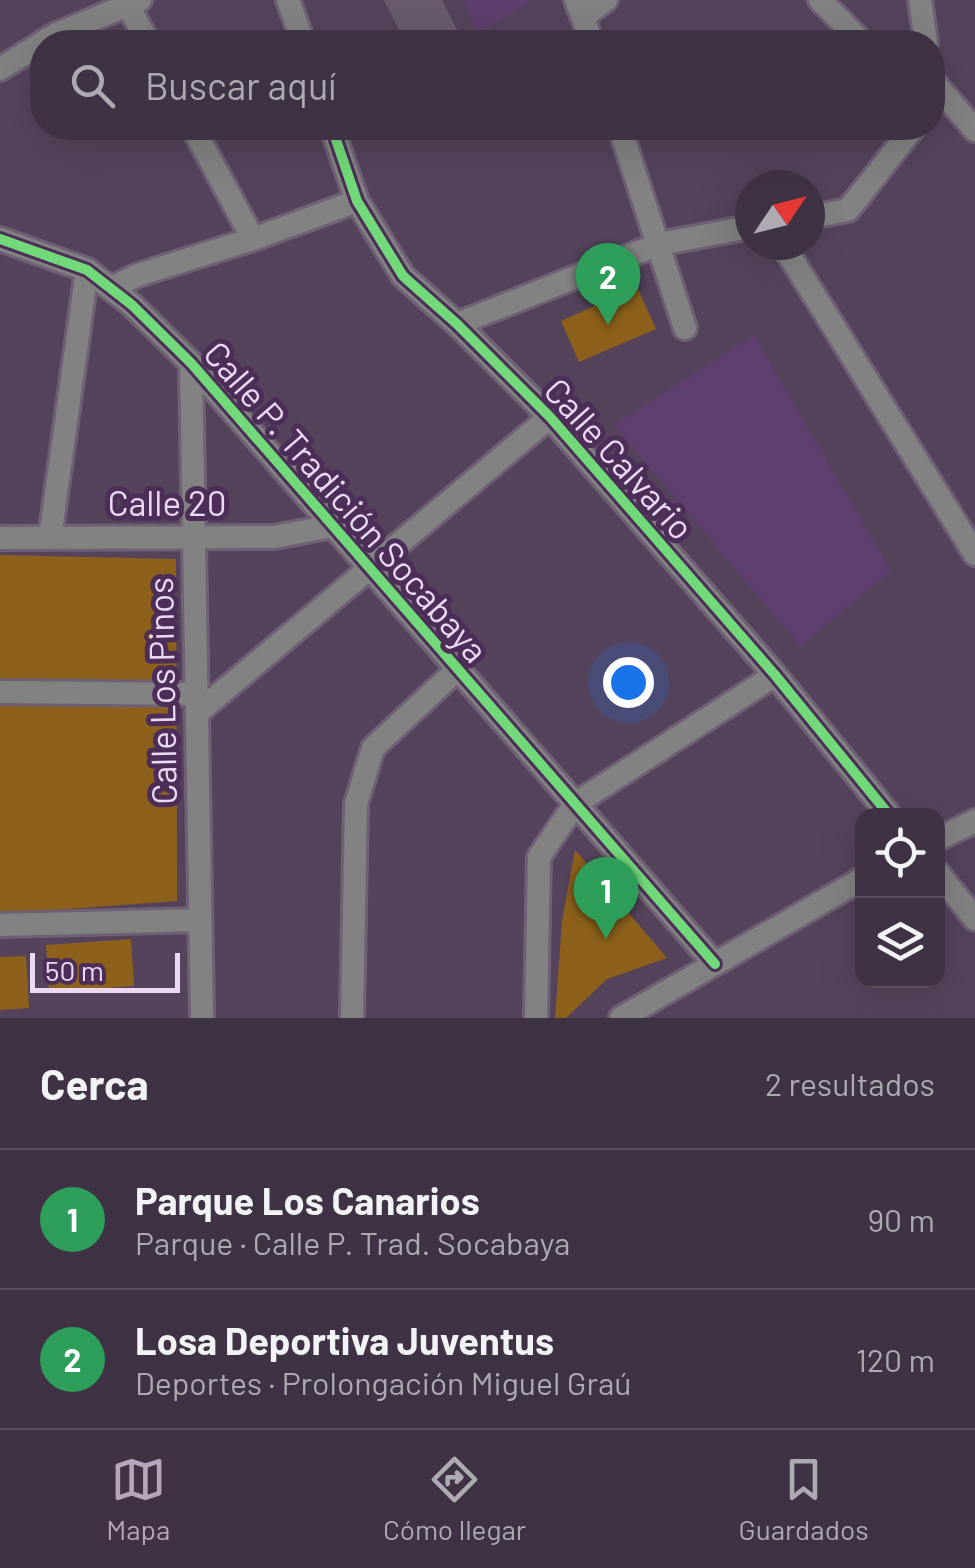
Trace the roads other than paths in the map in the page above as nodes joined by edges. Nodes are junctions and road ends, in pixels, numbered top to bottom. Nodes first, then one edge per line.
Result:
1 (288, 0) edge
2 (606, 0) edge
3 (820, 0) edge
4 (920, 0) edge
5 (131, 2) edge
6 (580, 8) edge
7 (65, 30) edge
8 (143, 30) edge
9 (298, 30) edge
10 (850, 30) edge
11 (924, 30) edge
12 (30, 51) edge
13 (0, 69) edge
14 (945, 96) edge
15 (975, 130) edge
16 (199, 140) edge
17 (336, 140) edge
18 (624, 140) edge
19 (903, 140) edge
20 (357, 201) junction
21 (825, 214) edge
22 (735, 230) edge
23 (252, 238) junction
24 (0, 240) edge
25 (659, 244) junction
26 (793, 260) edge
27 (88, 270) junction
28 (111, 288) junction
29 (458, 324) junction
30 (685, 328) dead end
31 (191, 363) junction
32 (550, 417) junction
33 (966, 518) edge
34 (333, 526) junction
35 (194, 537) junction
36 (0, 538) edge
37 (50, 538) junction
38 (975, 554) edge
39 (370, 568) junction
40 (458, 669) junction
41 (775, 675) junction
42 (0, 692) edge
43 (196, 704) junction
44 (576, 804) junction
45 (883, 808) edge
46 (975, 821) edge
47 (945, 835) edge
48 (945, 882) edge
49 (855, 884) edge
50 (975, 919) edge
51 (200, 920) junction
52 (0, 925) edge
53 (715, 964) junction
54 (202, 1018) edge
55 (352, 1018) edge
56 (536, 1018) edge
57 (621, 1018) edge

1 - 9 street
2 - 6 street
3 - 10 street
4 - 11 street
5 - 7 street
5 - 8 street
12 - 13 street
14 - 15 street
16 - 23 street
17 - 20 street, Calle Calvario
18 - 25 street
19 - 21 street
20 - 23 street
20 - 29 street, Calle Calvario
22 - 25 street
23 - 28 street
24 - 27 street, Calle P. Tradición Socabaya
25 - 29 street
25 - 30 street
26 - 33 street
27 - 28 street, Calle P. Tradición Socabaya
27 - 37 street
28 - 31 street, Calle P. Tradición Socabaya
29 - 32 street, Calle Calvario
31 - 34 street, Calle P. Tradición Socabaya
31 - 35 street, Calle Los Pinos
32 - 39 street
32 - 41 street, Calle Calvario
33 - 38 street
34 - 35 street, Calle 20
34 - 39 street, Calle P. Tradición Socabaya
35 - 37 street, Calle 20
35 - 43 street, Calle Los Pinos
36 - 37 street, Calle 20
39 - 40 street, Calle P. Tradición Socabaya
39 - 43 street
40 - 44 street, Calle P. Tradición Socabaya
40 - 55 street
41 - 44 street
41 - 45 street, Calle Calvario
42 - 43 street
43 - 51 street, Calle Los Pinos
44 - 53 street, Calle P. Tradición Socabaya
44 - 56 street
46 - 47 street
48 - 50 street
49 - 53 street
51 - 52 street
51 - 54 street, Calle Los Pinos
53 - 57 street

